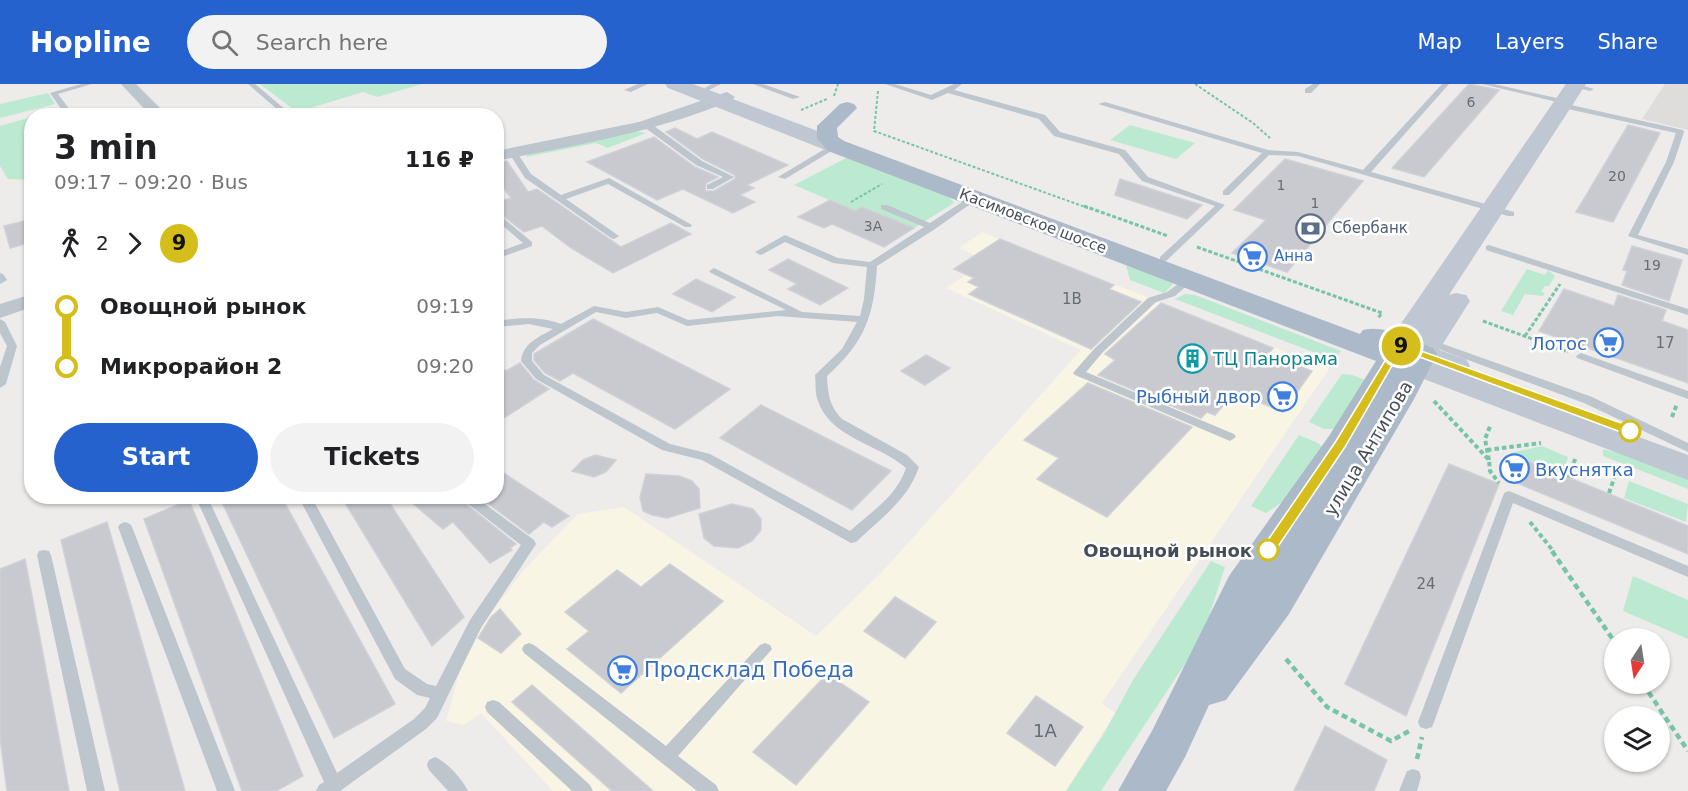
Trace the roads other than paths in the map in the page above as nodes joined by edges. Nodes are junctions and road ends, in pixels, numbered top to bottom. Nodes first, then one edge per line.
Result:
1 (89, 84) edge
2 (129, 84) edge
3 (251, 84) edge
4 (645, 84) edge
5 (675, 84) edge
6 (756, 84) edge
7 (888, 84) edge
8 (959, 84) edge
9 (1317, 84) edge
10 (1446, 84) edge
11 (1485, 84) edge
12 (627, 90) dead end
13 (946, 90) junction
14 (713, 91) edge
15 (1308, 91) dead end
16 (1576, 94) edge
17 (796, 97) dead end
18 (844, 104) edge
19 (1102, 105) dead end
20 (65, 108) edge
21 (152, 108) edge
22 (280, 108) edge
23 (787, 123) junction
24 (646, 125) junction
25 (839, 141) junction
26 (1267, 152) junction
27 (505, 154) edge
28 (1365, 173) junction
29 (782, 177) dead end
30 (710, 187) dead end
31 (1226, 193) dead end
32 (977, 195) junction
33 (560, 198) junction
34 (884, 207) dead end
35 (1501, 211) junction
36 (504, 222) edge
37 (688, 225) dead end
38 (932, 227) junction
39 (614, 236) dead end
40 (1489, 248) junction
41 (760, 252) dead end
42 (1688, 252) edge
43 (504, 253) edge
44 (1163, 259) junction
45 (872, 265) junction
46 (714, 271) dead end
47 (0, 276) edge
48 (1188, 280) junction
49 (0, 281) edge
50 (24, 302) edge
51 (0, 310) edge
52 (1688, 312) edge
53 (801, 314) junction
54 (866, 319) junction
55 (0, 322) edge
56 (504, 323) edge
57 (561, 328) junction
58 (1412, 353) junction
59 (1581, 356) road end
60 (0, 384) edge
61 (1688, 395) edge
62 (1230, 437) dead end
63 (1688, 450) edge
64 (1688, 468) edge
65 (205, 504) edge
66 (308, 504) edge
67 (475, 504) edge
68 (125, 527) dead end
69 (44, 555) dead end
70 (1688, 572) edge
71 (529, 649) dead end
72 (765, 649) dead end
73 (441, 694) junction
74 (493, 707) dead end
75 (1426, 722) road end
76 (667, 757) junction
77 (435, 765) dead end
78 (329, 788) edge
79 (96, 791) edge
80 (226, 791) edge
81 (459, 791) edge
82 (584, 791) edge
83 (710, 791) edge
84 (1141, 791) edge

1 - 20 lane
2 - 21 street
3 - 22 lane
4 - 12 lane
5 - 14 main road
6 - 17 lane
7 - 13 lane
8 - 13 lane
9 - 15 lane
10 - 28 lane
11 - 16 lane
13 - 44 lane
14 - 23 main road
14 - 24 street
16 - 35 main road, улица Антипова
16 - 42 lane
18 - 23 main road
18 - 25 main road
19 - 26 lane
23 - 25 main road
24 - 27 street
24 - 30 lane
25 - 29 lane
25 - 32 main road, Касимовское шоссе
26 - 28 lane
26 - 31 lane
27 - 33 lane
28 - 35 lane
32 - 38 lane
32 - 44 main road, Касимовское шоссе
32 - 48 main road, Касимовское шоссе
33 - 37 lane
33 - 39 lane
34 - 38 lane
35 - 40 main road, улица Антипова
35 - 58 main road, улица Антипова
36 - 43 lane
38 - 45 lane
40 - 52 lane
40 - 58 main road, улица Антипова
41 - 45 lane
44 - 58 main road, Касимовское шоссе
45 - 54 lane
46 - 53 lane
47 - 49 lane
48 - 58 main road, Касимовское шоссе
48 - 62 lane
50 - 51 street
53 - 54 lane
53 - 57 lane
54 - 57 lane
55 - 60 lane
56 - 57 lane
58 - 63 main road
58 - 64 main road
58 - 84 main road, улица Антипова
59 - 61 lane
65 - 78 lane
66 - 73 lane
67 - 73 lane
68 - 80 lane
69 - 79 lane
70 - 75 lane
71 - 76 lane
72 - 76 lane
73 - 78 lane
74 - 82 lane
76 - 83 lane
77 - 81 lane

